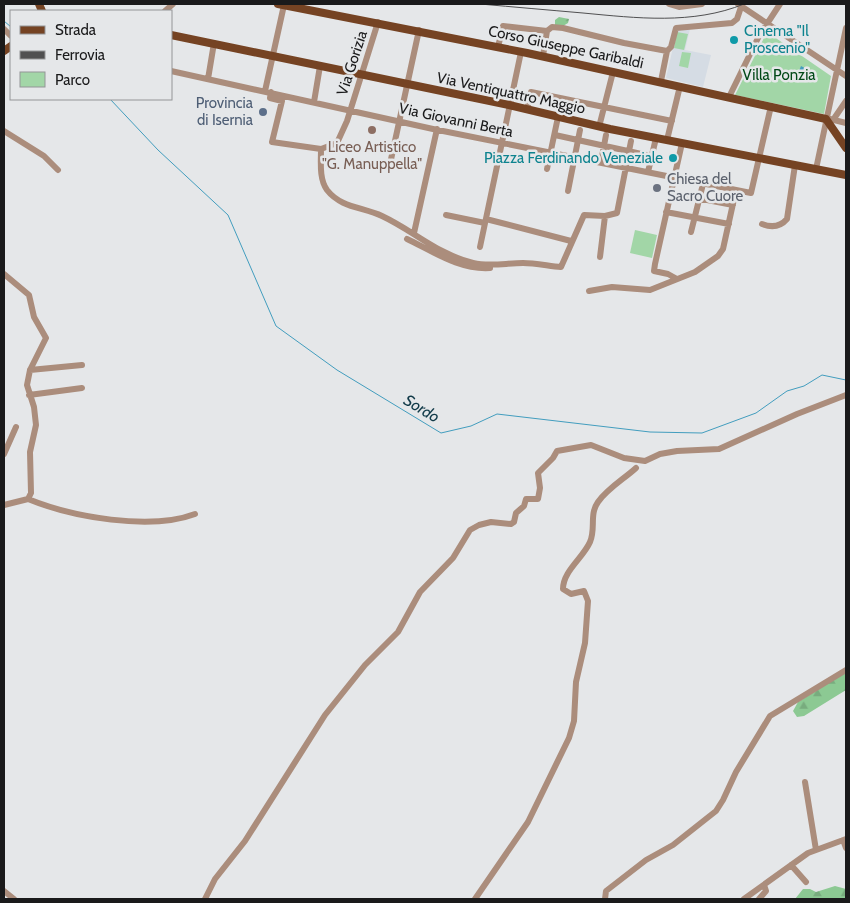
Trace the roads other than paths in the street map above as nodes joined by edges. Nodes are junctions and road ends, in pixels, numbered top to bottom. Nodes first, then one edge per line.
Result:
1 (281, 4) edge
2 (669, 4) edge
3 (702, 4) edge
4 (780, 4) edge
5 (740, 5) edge
6 (378, 22) junction
7 (766, 24) junction
8 (846, 28) edge
9 (418, 30) junction
10 (547, 31) junction
11 (172, 35) edge
12 (214, 44) junction
13 (498, 47) junction
14 (667, 50) junction
15 (521, 52) junction
16 (273, 56) junction
17 (543, 56) junction
18 (320, 66) junction
19 (172, 71) edge
20 (612, 72) junction
21 (836, 72) junction
22 (361, 75) junction
23 (846, 76) edge
24 (208, 79) junction
25 (661, 82) junction
26 (407, 84) junction
27 (680, 86) junction
28 (268, 92) junction
29 (729, 97) junction
30 (846, 100) edge
31 (314, 102) junction
32 (830, 103) junction
33 (509, 105) junction
34 (771, 106) junction
35 (604, 107) junction
36 (841, 108) junction
37 (527, 110) junction
38 (350, 111) junction
39 (558, 117) junction
40 (830, 119) junction
41 (399, 121) junction
42 (672, 121) junction
43 (846, 123) edge
44 (599, 127) junction
45 (437, 130) junction
46 (580, 130) dead end
47 (4, 131) edge
48 (555, 135) junction
49 (606, 135) dead end
50 (656, 138) junction
51 (578, 140) junction
52 (631, 140) dead end
53 (667, 140) junction
54 (502, 143) junction
55 (682, 143) junction
56 (604, 146) junction
57 (846, 148) edge
58 (321, 149) junction
59 (551, 152) junction
60 (629, 152) junction
61 (646, 156) dead end
62 (575, 157) junction
63 (758, 158) junction
64 (601, 162) junction
65 (390, 164) dead end
66 (795, 165) junction
67 (626, 167) junction
68 (548, 169) dead end
69 (58, 170) dead end
70 (816, 170) junction
71 (648, 172) junction
72 (846, 175) edge
73 (674, 178) junction
74 (703, 184) junction
75 (736, 190) junction
76 (568, 191) dead end
77 (671, 193) junction
78 (699, 199) junction
79 (733, 205) junction
80 (666, 212) junction
81 (446, 215) dead end
82 (605, 216) junction
83 (695, 217) junction
84 (486, 221) junction
85 (729, 224) junction
86 (762, 224) dead end
87 (692, 232) dead end
88 (414, 233) junction
89 (407, 239) dead end
90 (571, 241) junction
91 (480, 247) dead end
92 (600, 257) dead end
93 (501, 264) junction
94 (4, 274) edge
95 (677, 279) junction
96 (589, 291) dead end
97 (82, 365) dead end
98 (30, 370) junction
99 (82, 388) dead end
100 (29, 395) junction
101 (846, 395) edge
102 (16, 427) dead end
103 (4, 454) edge
104 (636, 468) dead end
105 (28, 498) junction
106 (4, 505) edge
107 (195, 514) dead end
108 (846, 670) edge
109 (805, 782) dead end
110 (845, 840) edge
111 (846, 848) edge
112 (816, 850) junction
113 (791, 865) junction
114 (806, 882) dead end
115 (764, 885) junction
116 (4, 891) edge
117 (14, 899) edge
118 (205, 899) edge
119 (475, 899) edge
120 (605, 899) edge
121 (744, 899) edge
122 (759, 899) edge

1 - 6 main road, Corso Giuseppe Garibaldi
1 - 16 street
2 - 3 street
4 - 7 street
5 - 7 street
5 - 14 street
6 - 9 main road, Corso Giuseppe Garibaldi
6 - 22 street, Via Gorizia
7 - 21 street
7 - 29 street
8 - 21 street
9 - 13 main road, Corso Giuseppe Garibaldi
9 - 26 street
10 - 13 street
10 - 14 street
10 - 17 street
11 - 12 main road, Via Ventiquattro Maggio
12 - 16 main road, Via Ventiquattro Maggio
12 - 24 street
13 - 15 main road, Corso Giuseppe Garibaldi
14 - 25 street
15 - 17 main road, Corso Giuseppe Garibaldi
15 - 33 street
16 - 18 main road, Via Ventiquattro Maggio
16 - 28 street
17 - 20 main road, Corso Giuseppe Garibaldi
18 - 22 main road, Via Ventiquattro Maggio
18 - 31 street
19 - 24 street, Via Giovanni Berta
20 - 25 main road, Corso Giuseppe Garibaldi
20 - 35 street
21 - 23 street
21 - 32 street
22 - 26 main road, Via Ventiquattro Maggio
22 - 38 street, Via Gorizia
24 - 28 street, Via Giovanni Berta
25 - 27 main road, Corso Giuseppe Garibaldi
26 - 33 main road, Via Ventiquattro Maggio
26 - 41 street
27 - 29 main road, Corso Giuseppe Garibaldi
27 - 42 street
28 - 31 street, Via Giovanni Berta
28 - 58 street
29 - 34 main road, Corso Giuseppe Garibaldi
30 - 36 street
31 - 38 street, Via Giovanni Berta
32 - 36 street
32 - 40 street
33 - 37 main road, Via Ventiquattro Maggio
33 - 54 street
34 - 40 main road, Corso Giuseppe Garibaldi
34 - 63 street
35 - 37 street
35 - 42 street
35 - 44 street
36 - 40 street
37 - 39 main road, Via Ventiquattro Maggio
38 - 41 street, Via Giovanni Berta
38 - 58 street, Via Gorizia
39 - 44 main road, Via Ventiquattro Maggio
39 - 48 street
40 - 43 street, Corso Giuseppe Garibaldi
40 - 57 main road
40 - 70 street
41 - 45 street, Via Giovanni Berta
41 - 65 street
42 - 53 street
44 - 50 main road, Via Ventiquattro Maggio
45 - 54 street, Via Giovanni Berta
45 - 88 street
46 - 51 street
47 - 69 street
48 - 51 street
48 - 59 street
49 - 56 street
50 - 53 main road, Via Ventiquattro Maggio
50 - 71 street
51 - 56 street
51 - 62 street
52 - 60 street
53 - 55 main road, Via Ventiquattro Maggio
54 - 59 street, Via Giovanni Berta
54 - 84 street
55 - 63 main road, Via Ventiquattro Maggio
55 - 73 street
56 - 60 street
56 - 64 street
58 - 88 street
59 - 62 street, Via Giovanni Berta
59 - 68 street
60 - 61 street
60 - 67 street
62 - 64 street, Via Giovanni Berta
62 - 76 street
63 - 66 main road, Via Ventiquattro Maggio
63 - 75 street
64 - 67 street, Via Giovanni Berta
66 - 70 main road, Via Ventiquattro Maggio
66 - 86 street
67 - 71 street, Via Giovanni Berta
67 - 82 street
70 - 72 main road, Via Ventiquattro Maggio
71 - 73 street, Via Giovanni Berta
73 - 74 street, Via Giovanni Berta
73 - 77 street
74 - 75 street, Via Giovanni Berta
74 - 78 street
75 - 79 street
77 - 78 street
77 - 80 street
78 - 79 street
78 - 83 street
79 - 85 street
80 - 83 street
80 - 95 street
81 - 84 street
82 - 90 street
82 - 92 street
83 - 85 street
83 - 87 street
84 - 90 street
84 - 91 street
85 - 95 street
88 - 93 street
89 - 93 street
90 - 93 street
94 - 98 street
95 - 96 street
97 - 98 street
98 - 100 street
99 - 100 street
100 - 105 street
101 - 118 street
102 - 103 street
104 - 119 street
105 - 106 street
105 - 107 street
108 - 120 street
109 - 112 street
110 - 111 street
110 - 112 street
112 - 113 street
113 - 114 street
113 - 115 street
115 - 121 street
115 - 122 street
116 - 117 street

